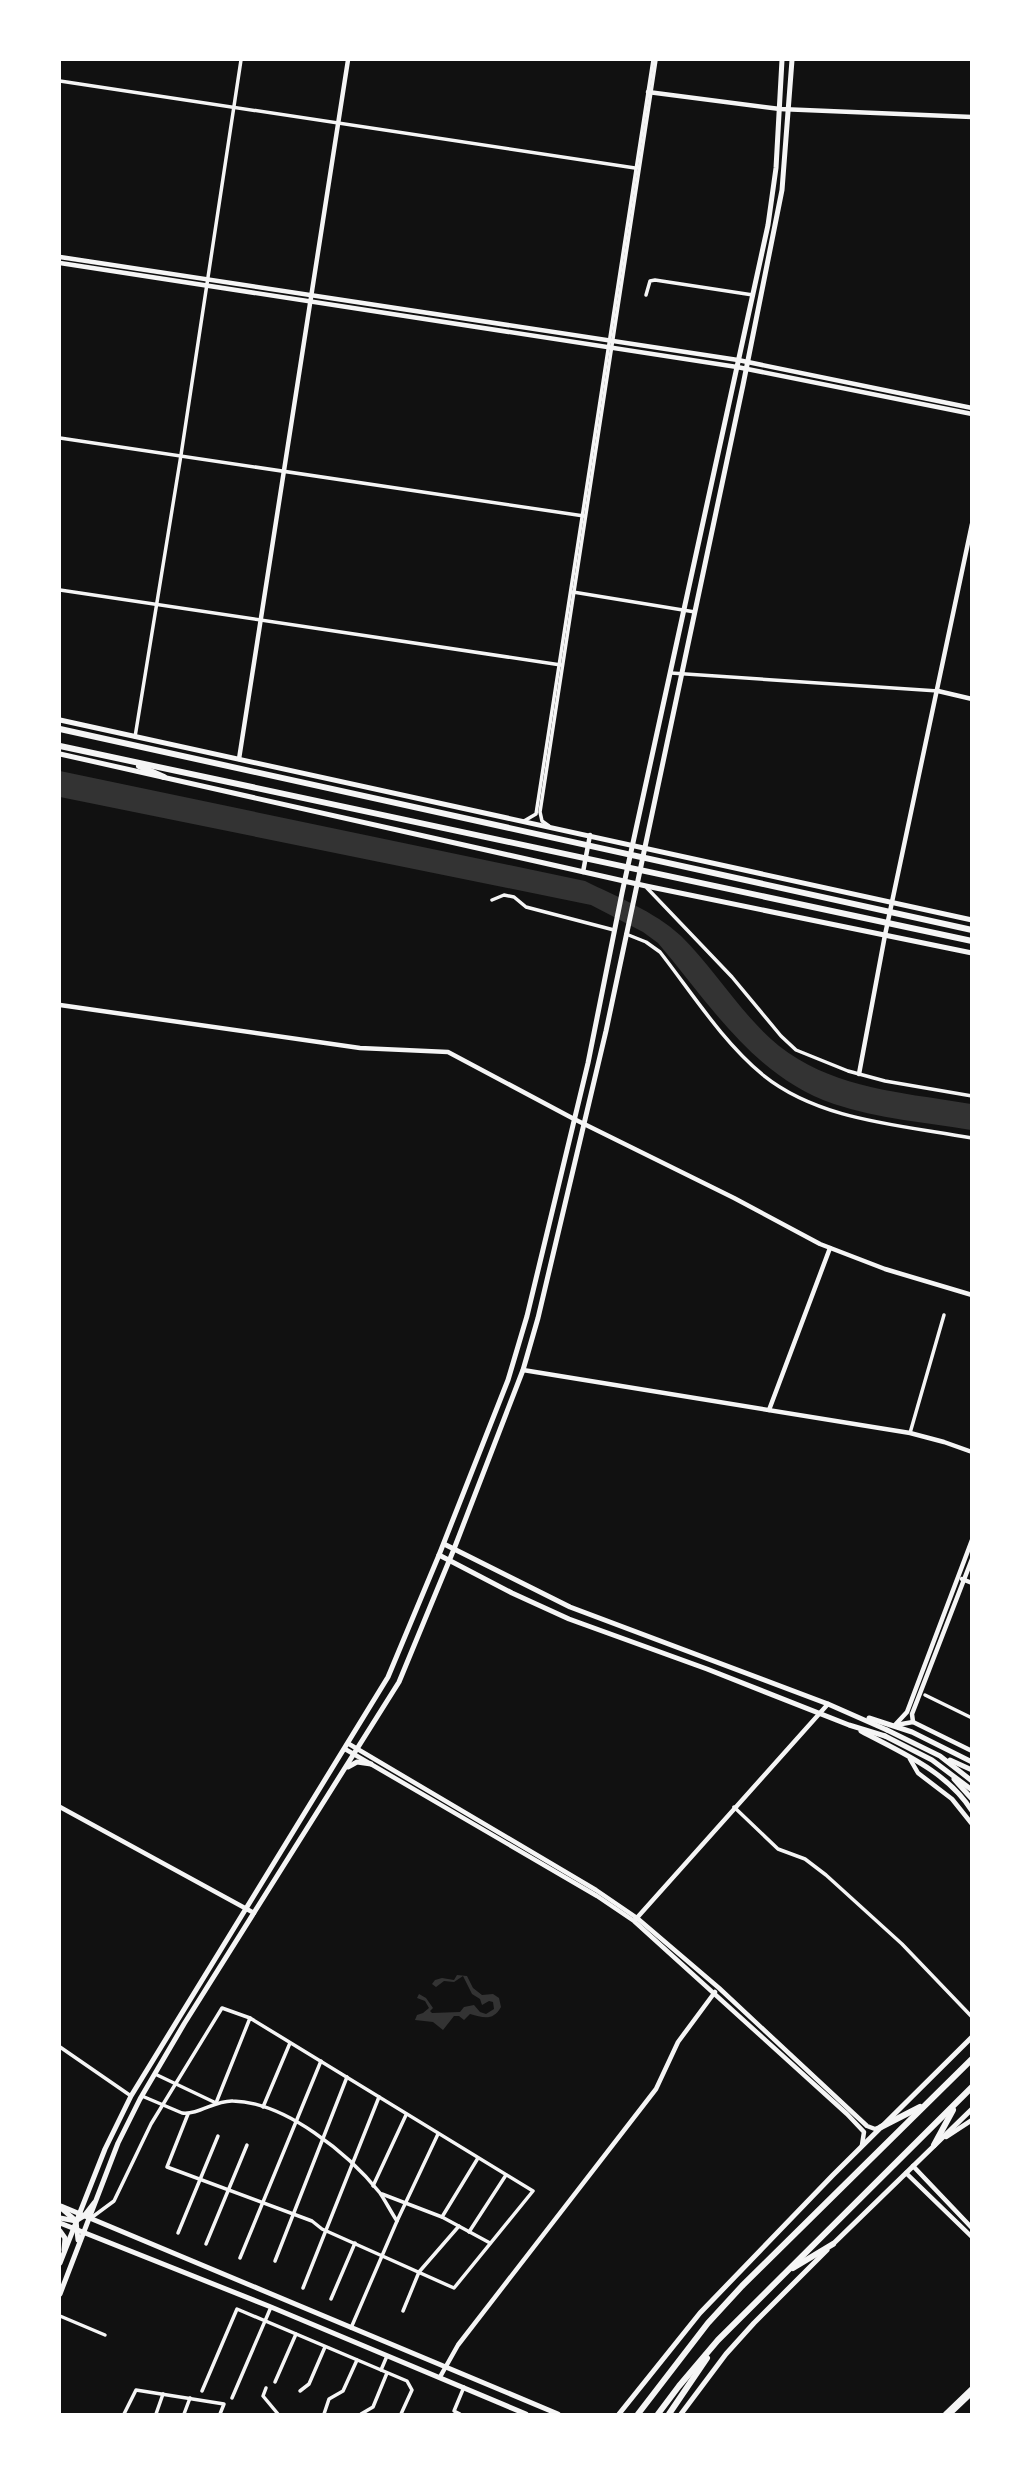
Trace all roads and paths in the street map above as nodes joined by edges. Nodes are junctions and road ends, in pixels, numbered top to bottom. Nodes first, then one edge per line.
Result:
1 (241, 60) edge
2 (348, 60) edge
3 (654, 60) edge
4 (782, 60) edge
5 (792, 60) edge
6 (60, 81) edge
7 (650, 92) junction
8 (234, 109) junction
9 (780, 109) junction
10 (789, 109) junction
11 (971, 117) edge
12 (338, 123) junction
13 (638, 169) junction
14 (60, 260) edge
15 (206, 283) junction
16 (646, 295) dead end
17 (753, 295) junction
18 (311, 299) junction
19 (611, 345) junction
20 (738, 363) junction
21 (747, 365) junction
22 (971, 408) edge
23 (971, 414) edge
24 (60, 438) edge
25 (181, 455) junction
26 (284, 471) junction
27 (584, 516) junction
28 (971, 524) edge
29 (60, 590) edge
30 (572, 592) junction
31 (157, 604) junction
32 (684, 610) junction
33 (695, 612) junction
34 (262, 621) junction
35 (561, 665) junction
36 (671, 673) junction
37 (681, 675) junction
38 (937, 691) junction
39 (971, 699) edge
40 (60, 720) edge
41 (60, 729) edge
42 (135, 737) junction
43 (60, 746) edge
44 (60, 754) edge
45 (239, 760) junction
46 (128, 761) junction
47 (164, 777) junction
48 (524, 821) junction
49 (549, 826) junction
50 (590, 835) junction
51 (633, 844) junction
52 (645, 847) junction
53 (583, 872) junction
54 (624, 881) junction
55 (637, 884) junction
56 (646, 886) junction
57 (492, 900) dead end
58 (892, 903) junction
59 (971, 920) edge
60 (614, 930) junction
61 (971, 930) edge
62 (626, 934) junction
63 (884, 935) junction
64 (971, 941) edge
65 (971, 953) edge
66 (60, 1006) edge
67 (859, 1074) junction
68 (971, 1096) edge
69 (574, 1119) junction
70 (585, 1123) junction
71 (971, 1138) edge
72 (830, 1248) junction
73 (971, 1295) edge
74 (944, 1315) dead end
75 (523, 1370) junction
76 (769, 1410) junction
77 (910, 1433) junction
78 (971, 1452) edge
79 (971, 1541) edge
80 (444, 1544) junction
81 (454, 1549) junction
82 (439, 1555) junction
83 (971, 1559) edge
84 (450, 1560) junction
85 (961, 1578) junction
86 (971, 1583) edge
87 (925, 1695) dead end
88 (828, 1704) junction
89 (821, 1713) junction
90 (853, 1714) junction
91 (971, 1718) edge
92 (913, 1722) junction
93 (849, 1725) junction
94 (895, 1725) junction
95 (886, 1733) junction
96 (347, 1747) junction
97 (971, 1751) edge
98 (356, 1752) junction
99 (904, 1753) junction
100 (940, 1756) junction
101 (971, 1762) edge
102 (371, 1764) junction
103 (346, 1769) junction
104 (971, 1770) edge
105 (949, 1774) junction
106 (971, 1781) edge
107 (971, 1790) edge
108 (970, 1800) edge
109 (60, 1807) edge
110 (734, 1807) junction
111 (971, 1811) edge
112 (971, 1824) edge
113 (246, 1909) junction
114 (254, 1913) junction
115 (636, 1919) junction
116 (717, 1990) junction
117 (971, 2017) edge
118 (250, 2018) junction
119 (971, 2037) edge
120 (290, 2043) junction
121 (60, 2047) edge
122 (971, 2059) edge
123 (320, 2061) junction
124 (155, 2074) junction
125 (347, 2077) junction
126 (174, 2083) junction
127 (971, 2087) edge
128 (131, 2096) junction
129 (142, 2096) junction
130 (379, 2097) junction
131 (928, 2102) junction
132 (957, 2102) junction
133 (216, 2103) junction
134 (162, 2105) junction
135 (263, 2107) junction
136 (971, 2110) edge
137 (188, 2114) junction
138 (406, 2114) junction
139 (971, 2120) edge
140 (295, 2122) junction
141 (881, 2127) junction
142 (439, 2134) junction
143 (218, 2136) dead end
144 (323, 2139) junction
145 (247, 2145) dead end
146 (934, 2145) junction
147 (860, 2149) junction
148 (478, 2158) junction
149 (351, 2163) junction
150 (914, 2166) junction
151 (906, 2173) junction
152 (506, 2175) junction
153 (200, 2179) junction
154 (373, 2186) junction
155 (229, 2190) junction
156 (380, 2194) junction
157 (262, 2202) junction
158 (406, 2204) junction
159 (60, 2206) edge
160 (294, 2214) junction
161 (84, 2216) junction
162 (442, 2217) junction
163 (60, 2220) edge
164 (76, 2221) junction
165 (397, 2221) junction
166 (459, 2226) junction
167 (971, 2228) edge
168 (60, 2231) edge
169 (78, 2231) junction
170 (325, 2231) junction
171 (469, 2232) junction
172 (178, 2233) dead end
173 (971, 2237) edge
174 (355, 2243) junction
175 (490, 2243) junction
176 (206, 2244) dead end
177 (833, 2244) junction
178 (64, 2253) junction
179 (382, 2255) junction
180 (240, 2258) dead end
181 (275, 2261) dead end
182 (60, 2263) edge
183 (419, 2272) junction
184 (785, 2272) junction
185 (303, 2288) dead end
186 (60, 2294) edge
187 (331, 2299) dead end
188 (271, 2307) junction
189 (403, 2311) dead end
190 (60, 2316) edge
191 (265, 2321) junction
192 (351, 2328) junction
193 (296, 2334) junction
194 (105, 2335) dead end
195 (718, 2340) junction
196 (325, 2347) junction
197 (387, 2356) junction
198 (357, 2360) junction
199 (444, 2368) junction
200 (381, 2370) junction
201 (388, 2373) junction
202 (440, 2377) junction
203 (275, 2382) dead end
204 (464, 2387) junction
205 (266, 2388) dead end
206 (300, 2390) dead end
207 (202, 2391) dead end
208 (971, 2391) edge
209 (163, 2394) junction
210 (190, 2398) junction
211 (232, 2398) dead end
212 (124, 2414) edge
213 (156, 2414) edge
214 (184, 2414) edge
215 (220, 2414) edge
216 (278, 2414) edge
217 (324, 2414) edge
218 (361, 2414) edge
219 (401, 2414) edge
220 (460, 2414) edge
221 (526, 2414) edge
222 (558, 2414) edge
223 (619, 2414) edge
224 (638, 2414) edge
225 (658, 2414) edge
226 (669, 2414) edge
227 (681, 2414) edge
228 (947, 2414) edge

1 - 8 street
2 - 12 street
3 - 7 street
4 - 9 main road
5 - 10 main road
6 - 8 street
7 - 9 street
7 - 13 street
8 - 12 street
8 - 15 street
9 - 10 street
9 - 17 main road
10 - 11 street
10 - 21 main road
12 - 13 street
12 - 18 street
13 - 19 street
14 - 15 street
15 - 18 street
15 - 25 street
16 - 17 street
17 - 20 main road
18 - 19 street
18 - 26 street
19 - 20 street
19 - 27 street
20 - 21 street
20 - 32 main road
21 - 22 street
21 - 23 street
21 - 33 main road
24 - 25 street
25 - 26 street
25 - 31 street
26 - 27 street
26 - 34 street
27 - 30 street
28 - 38 street
29 - 31 street
30 - 32 street
30 - 35 street
31 - 34 street
31 - 42 street
32 - 33 street
32 - 36 main road
33 - 37 main road
34 - 35 street
34 - 45 street
35 - 48 street
35 - 49 street
36 - 37 street
36 - 51 main road
37 - 38 street
37 - 52 main road
38 - 39 street
38 - 58 street
40 - 42 main road
41 - 61 highway
42 - 45 main road
43 - 46 highway
44 - 47 main road
45 - 48 main road
46 - 47 highway
46 - 64 highway
47 - 53 main road
48 - 49 main road
49 - 50 main road
50 - 51 main road
50 - 53 street
51 - 52 main road
51 - 54 main road
52 - 55 main road
52 - 58 main road
53 - 54 main road
54 - 55 main road
54 - 60 main road
55 - 56 main road
55 - 62 main road
56 - 63 main road
56 - 67 street
57 - 60 street
58 - 59 main road
58 - 63 street
60 - 69 main road
62 - 70 main road
62 - 71 street
63 - 65 main road
63 - 67 street
66 - 69 street
67 - 68 street
69 - 70 street
69 - 80 main road
70 - 72 street
70 - 75 main road
72 - 73 street
72 - 76 street
74 - 77 street
75 - 76 street
75 - 81 main road
76 - 77 street
77 - 78 street
79 - 85 street
80 - 81 main road
80 - 82 main road
81 - 84 main road
81 - 88 main road
82 - 84 main road
82 - 96 main road
83 - 85 street
84 - 89 main road
84 - 98 main road
85 - 86 street
85 - 92 street
85 - 94 street
87 - 91 street
88 - 89 street
88 - 90 main road
89 - 93 main road
89 - 110 street
90 - 94 main road
90 - 95 main road
92 - 94 street
92 - 97 street
93 - 95 main road
93 - 99 main road
94 - 101 main road
95 - 100 main road
95 - 105 main road
96 - 98 street
96 - 113 main road
98 - 102 street
98 - 103 main road
98 - 115 street
99 - 108 main road
99 - 112 street
100 - 104 main road
100 - 106 main road
102 - 103 main road
102 - 115 street
103 - 114 main road
105 - 107 main road
105 - 108 main road
108 - 111 main road
109 - 113 street
110 - 115 street
110 - 117 street
113 - 114 street
113 - 128 main road
114 - 124 main road
115 - 116 street
116 - 141 street
116 - 147 street
116 - 199 street
118 - 120 street
118 - 126 street
118 - 133 street
119 - 141 main road
120 - 123 street
120 - 135 street
121 - 128 street
122 - 131 highway
123 - 125 street
123 - 140 street
124 - 126 street
124 - 129 main road
125 - 130 street
125 - 144 street
126 - 133 street
126 - 134 street
127 - 132 highway
128 - 161 main road
129 - 134 street
129 - 161 main road
130 - 138 street
130 - 149 street
131 - 141 highway
131 - 224 highway
132 - 146 highway
132 - 184 highway
133 - 135 street
133 - 137 street
134 - 137 street
134 - 161 street
135 - 140 street
136 - 146 main road
137 - 153 street
138 - 142 street
138 - 154 street
139 - 146 street
140 - 144 street
140 - 157 street
141 - 147 main road
142 - 148 street
142 - 158 street
143 - 153 street
144 - 149 street
144 - 160 street
145 - 155 street
146 - 150 main road
147 - 223 main road
148 - 152 street
148 - 162 street
149 - 154 street
149 - 170 street
150 - 151 main road
150 - 167 street
151 - 173 street
151 - 177 main road
152 - 171 street
152 - 175 street
153 - 155 street
153 - 172 street
154 - 156 street
155 - 157 street
155 - 176 street
156 - 158 street
156 - 165 street
157 - 160 street
157 - 180 street
158 - 162 street
158 - 165 street
159 - 161 main road
159 - 164 main road
160 - 170 street
160 - 181 street
161 - 164 main road
161 - 169 main road
161 - 192 main road
162 - 166 street
163 - 164 main road
163 - 169 main road
164 - 169 main road
165 - 179 street
166 - 171 street
166 - 183 street
168 - 178 main road
169 - 178 main road
169 - 186 main road
169 - 188 main road
170 - 174 street
170 - 185 street
171 - 175 street
174 - 179 street
174 - 187 street
175 - 183 street
177 - 184 highway
177 - 227 main road
178 - 182 main road
179 - 183 street
179 - 192 street
183 - 189 street
184 - 195 highway
188 - 191 street
188 - 197 main road
190 - 194 street
191 - 193 street
191 - 207 street
191 - 211 street
192 - 199 main road
193 - 196 street
193 - 203 street
195 - 225 highway
195 - 226 highway
196 - 198 street
196 - 206 street
197 - 200 street
197 - 202 main road
198 - 200 street
198 - 217 street
199 - 202 street
199 - 222 main road
200 - 201 street
201 - 218 street
201 - 219 street
202 - 204 main road
204 - 220 street
204 - 221 main road
205 - 216 street
208 - 228 street
209 - 210 street
209 - 212 street
209 - 213 street
210 - 214 street
210 - 215 street

